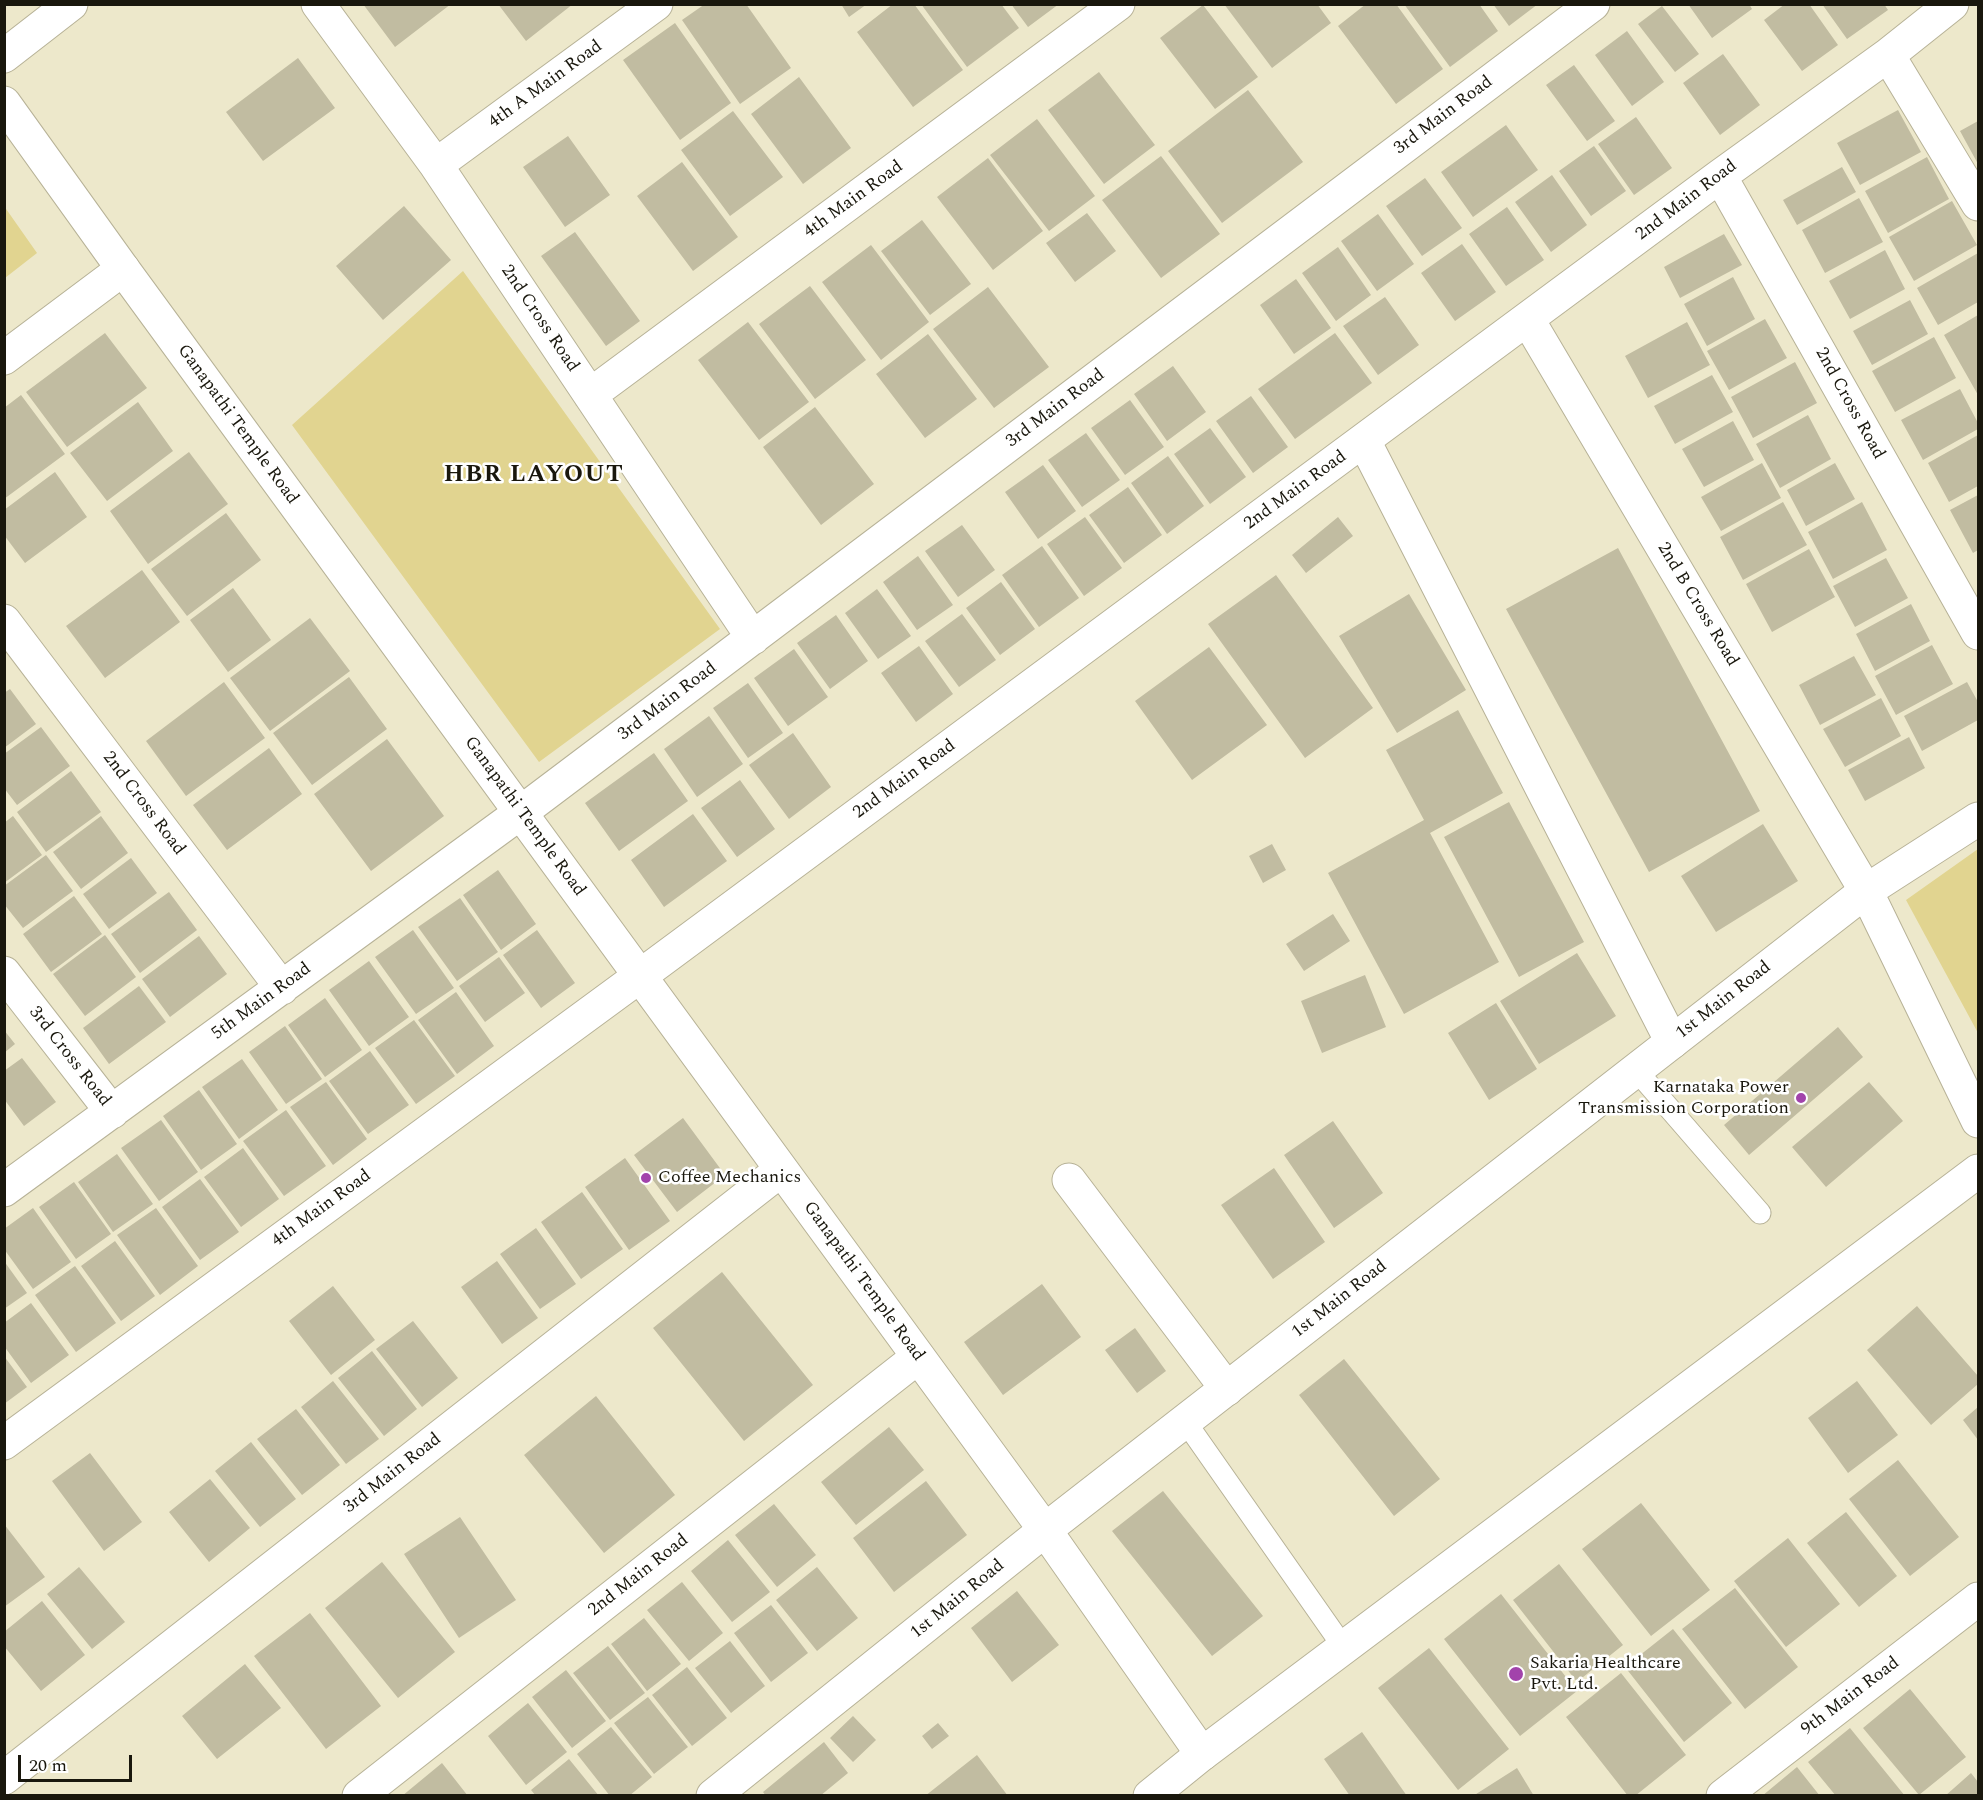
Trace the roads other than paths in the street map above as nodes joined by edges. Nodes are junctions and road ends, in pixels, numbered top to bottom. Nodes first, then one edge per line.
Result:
1 (71, 4) edge
2 (318, 4) edge
3 (1118, 4) edge
4 (1593, 4) edge
5 (1952, 4) edge
6 (654, 5) edge
7 (1888, 55) junction
8 (4, 56) edge
9 (4, 103) edge
10 (436, 165) junction
11 (1720, 176) junction
12 (1978, 204) edge
13 (123, 269) junction
14 (1528, 320) junction
15 (4, 358) edge
16 (590, 395) junction
17 (1364, 441) junction
18 (4, 621) edge
19 (1978, 633) edge
20 (753, 638) junction
21 (520, 813) junction
22 (1978, 819) edge
23 (1866, 891) junction
24 (4, 973) edge
25 (640, 976) junction
26 (282, 988) junction
27 (1672, 1042) junction
28 (1636, 1070) junction
29 (112, 1112) junction
30 (1978, 1121) edge
31 (781, 1170) junction
32 (1978, 1171) edge
33 (1069, 1180) dead end
34 (4, 1190) edge
35 (1760, 1213) dead end
36 (918, 1358) junction
37 (1227, 1389) junction
38 (1185, 1421) junction
39 (4, 1443) edge
40 (1045, 1530) junction
41 (1978, 1599) edge
42 (1344, 1648) junction
43 (1202, 1754) junction
44 (4, 1778) edge
45 (359, 1796) edge
46 (713, 1796) edge
47 (1150, 1796) edge
48 (1723, 1796) edge

1 - 8 street
2 - 10 street, 2nd Cross Road
3 - 16 street, 4th Main Road
4 - 20 street, 3rd Main Road
5 - 7 street, 2nd Main Road
6 - 10 street, 4th A Main Road
7 - 11 street, 2nd Main Road
7 - 12 street
9 - 13 street, Ganapathi Temple Road
10 - 16 street, 2nd Cross Road
11 - 14 street, 2nd Main Road
11 - 19 street, 2nd Cross Road
13 - 15 street
13 - 21 street, Ganapathi Temple Road
14 - 17 street, 2nd Main Road
14 - 23 street, 2nd B Cross Road
16 - 20 street, 2nd Cross Road
17 - 25 street, 2nd Main Road
17 - 27 street
18 - 26 street, 2nd Cross Road
20 - 21 street, 3rd Main Road
21 - 25 street, Ganapathi Temple Road
21 - 26 street, 5th Main Road
22 - 23 street, 1st Main Road
23 - 27 street, 1st Main Road
23 - 30 street, 2nd B Cross Road
24 - 29 street, 3rd Cross Road
25 - 31 street, Ganapathi Temple Road
25 - 39 street, 4th Main Road
26 - 29 street, 5th Main Road
27 - 28 street, 1st Main Road
28 - 35 lane
28 - 37 street, 1st Main Road
29 - 34 street, 5th Main Road
31 - 36 street, Ganapathi Temple Road
31 - 44 street, 3rd Main Road
32 - 42 street
33 - 37 street
36 - 40 street, Ganapathi Temple Road
36 - 45 street, 2nd Main Road
37 - 38 street, 1st Main Road
38 - 40 street, 1st Main Road
38 - 42 lane
40 - 43 street, Ganapathi Temple Road
40 - 46 street, 1st Main Road
41 - 48 street, 9th Main Road
42 - 43 street
43 - 47 street

